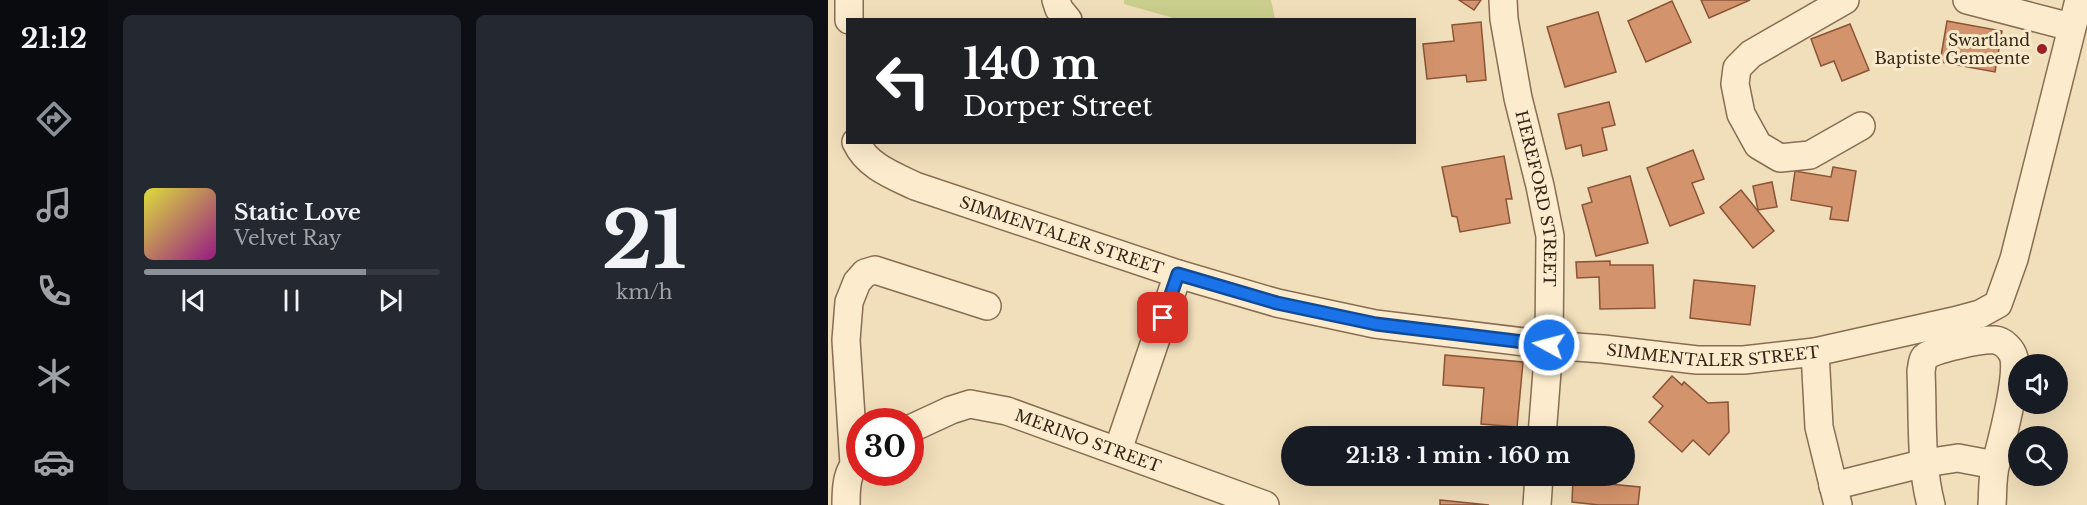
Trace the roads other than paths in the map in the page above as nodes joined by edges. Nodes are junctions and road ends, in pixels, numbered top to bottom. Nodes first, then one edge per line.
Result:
1 (849, 0) edge
2 (1056, 0) edge
3 (1503, 0) edge
4 (1845, 0) edge
5 (1967, 0) edge
6 (2079, 0) edge
7 (849, 18) edge
8 (1066, 18) edge
9 (2071, 27) junction
10 (1861, 126) dead end
11 (857, 144) edge
12 (1178, 274) junction
13 (987, 306) dead end
14 (1549, 345) junction
15 (1815, 352) junction
16 (852, 408) edge
17 (924, 423) edge
18 (1543, 426) edge
19 (1118, 450) junction
20 (1925, 463) junction
21 (1995, 465) junction
22 (846, 486) edge
23 (1538, 486) edge
24 (1835, 496) edge
25 (846, 505) edge
26 (1265, 505) edge
27 (1537, 505) edge
28 (1931, 505) edge
29 (1992, 505) edge

1 - 7 street
2 - 8 street
3 - 14 street, HEREFORD STREET
4 - 10 street
5 - 9 street
6 - 9 street, SIMMENTALER STREET
9 - 15 street, SIMMENTALER STREET
11 - 12 street, SIMMENTALER STREET
12 - 14 street, SIMMENTALER STREET
12 - 19 street
13 - 16 street
14 - 15 street, SIMMENTALER STREET
14 - 18 street, HEREFORD STREET
15 - 24 street
17 - 19 street, MERINO STREET
19 - 26 street, MERINO STREET
20 - 21 street
20 - 21 street
20 - 24 street
20 - 28 street
21 - 29 street
22 - 25 street
23 - 27 street

